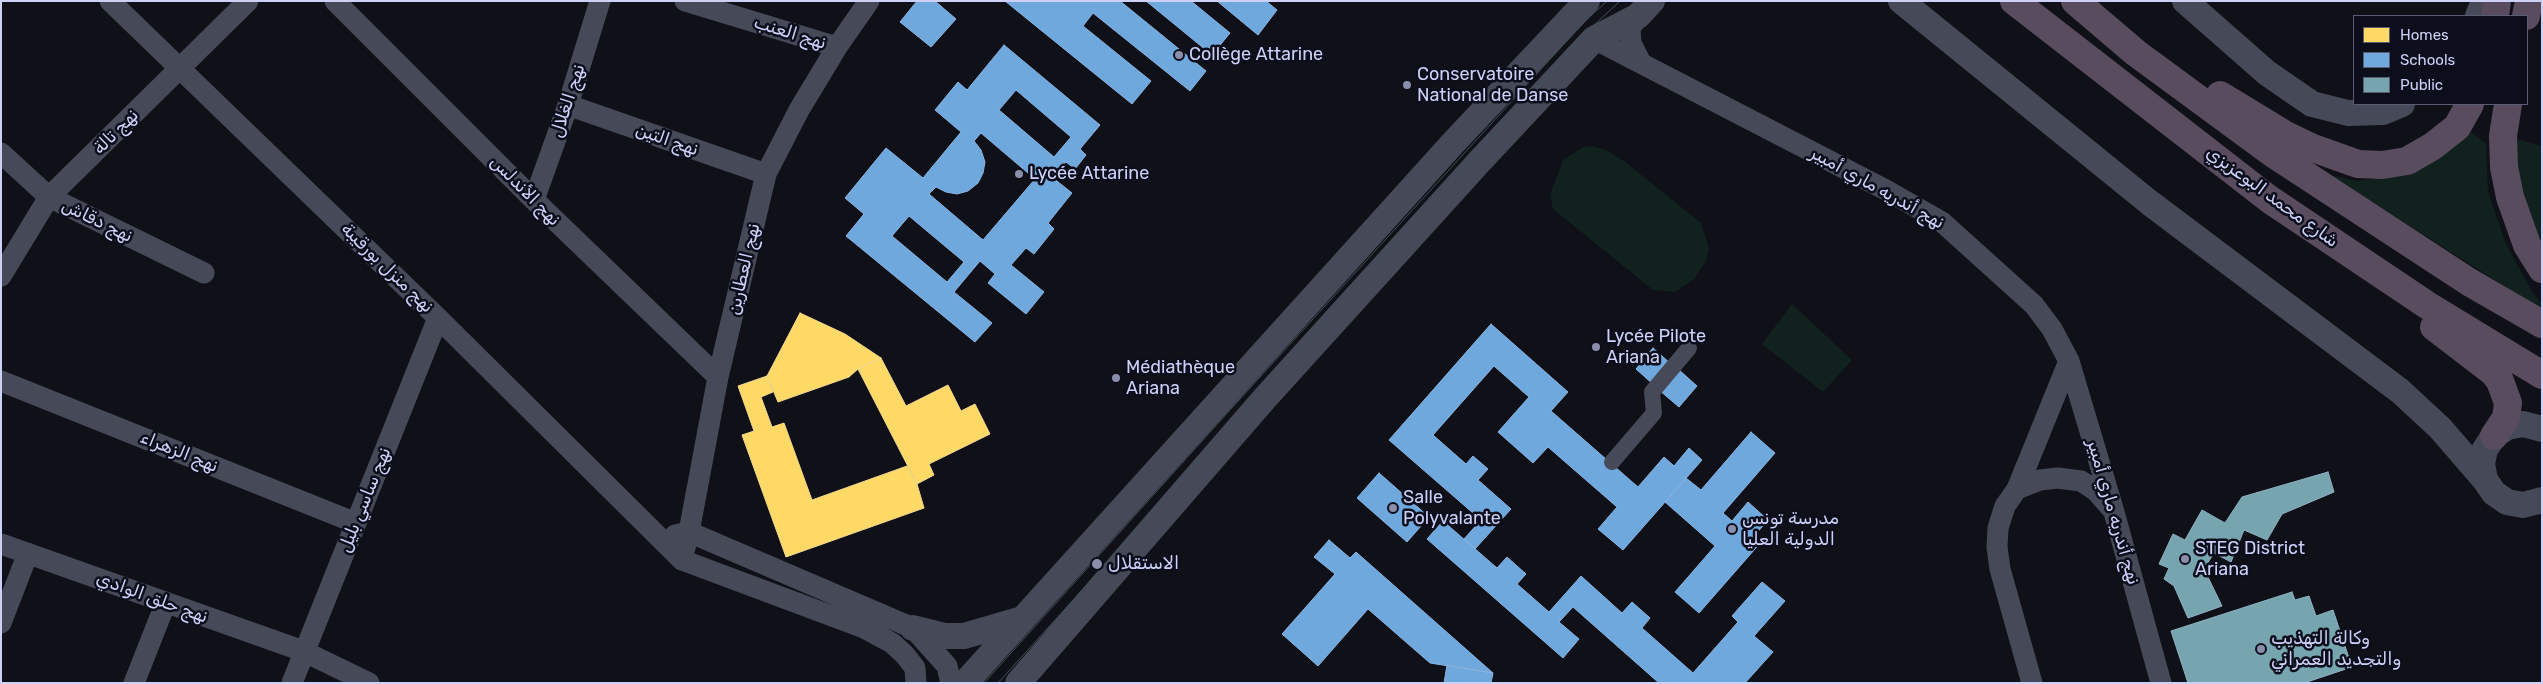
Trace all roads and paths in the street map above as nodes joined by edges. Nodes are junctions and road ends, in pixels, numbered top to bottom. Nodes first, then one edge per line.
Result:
1 (110, 1) edge
2 (248, 1) edge
3 (335, 1) edge
4 (600, 1) edge
5 (685, 1) edge
6 (869, 1) edge
7 (1587, 1) edge
8 (1901, 1) edge
9 (2014, 1) edge
10 (2075, 1) edge
11 (2091, 1) edge
12 (2185, 1) edge
13 (2484, 1) edge
14 (2497, 1) edge
15 (2529, 1) edge
16 (1645, 8) edge
17 (2478, 15) edge
18 (2495, 15) edge
19 (2526, 15) edge
20 (1594, 39) junction
21 (2138, 45) junction
22 (837, 47) junction
23 (1641, 63) junction
24 (180, 69) junction
25 (568, 105) junction
26 (2400, 105) edge
27 (2469, 105) edge
28 (2508, 105) edge
29 (1, 153) edge
30 (766, 174) junction
31 (49, 197) junction
32 (2270, 198) junction
33 (534, 200) junction
34 (2542, 270) edge
35 (204, 273) dead end
36 (1, 276) edge
37 (438, 318) junction
38 (2542, 324) edge
39 (1689, 348) dead end
40 (2069, 361) junction
41 (2542, 375) edge
42 (718, 377) junction
43 (1, 381) edge
44 (2440, 428) junction
45 (2542, 429) edge
46 (2492, 438) junction
47 (1612, 462) dead end
48 (2485, 480) junction
49 (2017, 489) junction
50 (2542, 500) edge
51 (2114, 512) junction
52 (356, 523) junction
53 (689, 532) junction
54 (660, 537) junction
55 (1, 544) edge
56 (28, 554) junction
57 (682, 560) junction
58 (166, 602) junction
59 (1020, 620) junction
60 (1, 622) edge
61 (913, 628) junction
62 (303, 652) junction
63 (134, 683) edge
64 (292, 683) edge
65 (370, 683) edge
66 (916, 683) edge
67 (951, 683) edge
68 (965, 683) edge
69 (1018, 683) edge
70 (2032, 683) edge
71 (2161, 683) edge

1 - 24 street, نهج منزل بورقيبة
2 - 24 street, نهج تالة
3 - 33 street, نهج الأندلس
4 - 25 street, نهج الغلال
5 - 22 street, نهج العنب
6 - 22 street, نهج العطارين
7 - 59 street
8 - 44 street
9 - 32 highway, شارع محمد البوعزيزي
10 - 21 highway, شارع محمد البوعزيزي
11 - 21 highway
12 - 26 street
13 - 17 street
14 - 18 highway
15 - 19 highway
16 - 20 street
16 - 23 street
20 - 23 street, نهج أندريه ماري أمبير
20 - 69 street
21 - 27 highway
21 - 38 highway, شارع محمد البوعزيزي
22 - 30 street, نهج العطارين
23 - 40 street, نهج أندريه ماري أمبير
24 - 31 street, نهج تالة
24 - 37 street, نهج منزل بورقيبة
25 - 30 street, نهج التين
25 - 33 street, نهج الغلال
28 - 34 highway
29 - 31 street, نهج دقاش
30 - 42 street, نهج العطارين
31 - 35 street, نهج دقاش
31 - 36 street, نهج تالة
32 - 41 highway, شارع محمد البوعزيزي
32 - 46 highway
33 - 42 street, نهج الأندلس
37 - 52 street, نهج ساسي بليل
37 - 54 street, نهج منزل بورقيبة
39 - 47 street
40 - 49 street
40 - 51 street, نهج أندريه ماري أمبير
42 - 53 street, نهج العطارين
43 - 52 street, نهج الزهراء
44 - 46 street
44 - 48 street
45 - 46 street
46 - 48 street
48 - 50 street
49 - 51 street
49 - 70 street
51 - 71 street, نهج أندريه ماري أمبير
52 - 62 street, نهج ساسي بليل
53 - 54 street
53 - 57 street, نهج العطارين
53 - 61 street
54 - 57 street, نهج منزل بورقيبة
55 - 56 street, نهج حلق الوادي
56 - 58 street, نهج حلق الوادي
56 - 60 street
57 - 66 street
58 - 62 street, نهج حلق الوادي
58 - 63 street
59 - 61 street
59 - 68 street
61 - 67 street
62 - 64 street, نهج ساسي بليل
62 - 65 street, نهج حلق الوادي

